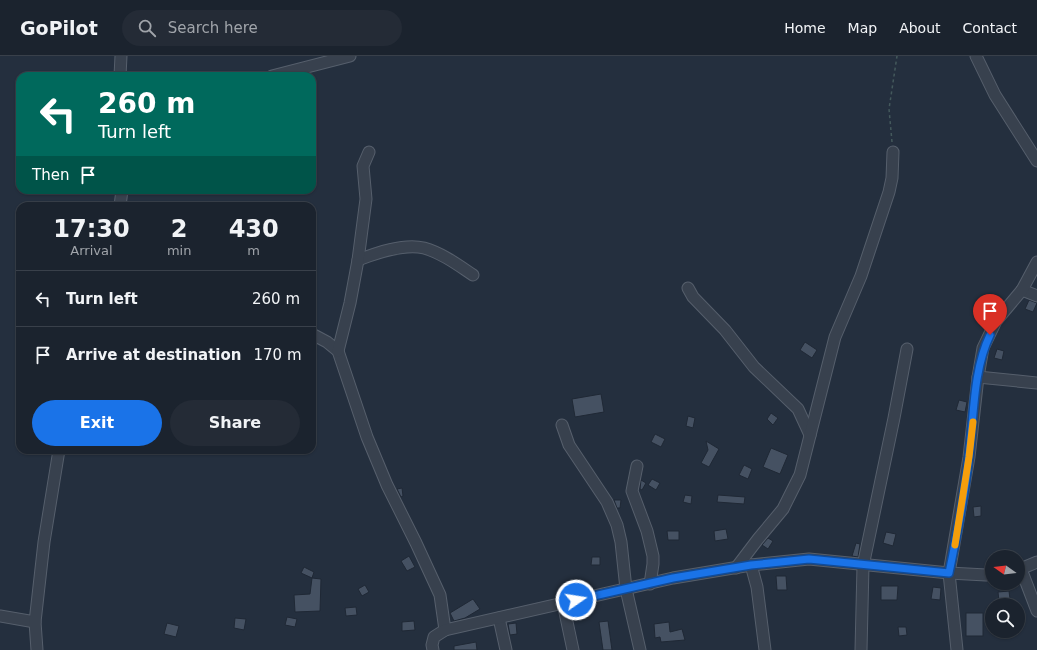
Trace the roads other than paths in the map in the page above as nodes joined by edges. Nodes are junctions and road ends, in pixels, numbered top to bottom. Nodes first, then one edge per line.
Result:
1 (121, 56) edge
2 (350, 56) edge
3 (976, 56) edge
4 (120, 72) edge
5 (288, 72) edge
6 (370, 152) dead end
7 (893, 152) road end
8 (1037, 161) edge
9 (358, 260) junction
10 (1037, 262) edge
11 (473, 275) dead end
12 (688, 288) dead end
13 (1022, 290) junction
14 (1037, 296) edge
15 (316, 336) edge
16 (907, 349) dead end
17 (338, 351) junction
18 (978, 377) junction
19 (1037, 383) edge
20 (562, 426) dead end
21 (810, 436) junction
22 (58, 454) edge
23 (637, 466) dead end
24 (1037, 562) edge
25 (751, 565) junction
26 (863, 566) junction
27 (1025, 567) edge
28 (736, 568) junction
29 (949, 573) junction
30 (985, 575) edge
31 (1025, 581) edge
32 (650, 584) junction
33 (626, 589) junction
34 (563, 603) junction
35 (1037, 611) edge
36 (0, 616) edge
37 (499, 618) junction
38 (35, 622) junction
39 (445, 630) junction
40 (37, 650) edge
41 (433, 650) edge
42 (506, 650) edge
43 (573, 650) edge
44 (640, 650) edge
45 (765, 650) edge
46 (862, 650) edge
47 (956, 650) edge

1 - 4 street
2 - 5 street
3 - 8 street
6 - 9 street
7 - 21 street
9 - 11 street
9 - 17 street
10 - 13 street
12 - 21 street
13 - 14 street
13 - 18 street
15 - 17 street
16 - 26 street
17 - 39 street
18 - 19 street
18 - 29 street
20 - 33 street
21 - 28 street
22 - 38 street
23 - 32 street
24 - 27 street
25 - 26 street
25 - 28 street
25 - 45 street
26 - 29 street
26 - 46 street
28 - 32 street
29 - 30 street
29 - 47 street
31 - 35 street
32 - 33 street
33 - 34 street
33 - 44 street
34 - 37 street
34 - 43 street
36 - 38 street
37 - 39 street
37 - 42 street
38 - 40 street
39 - 41 street

